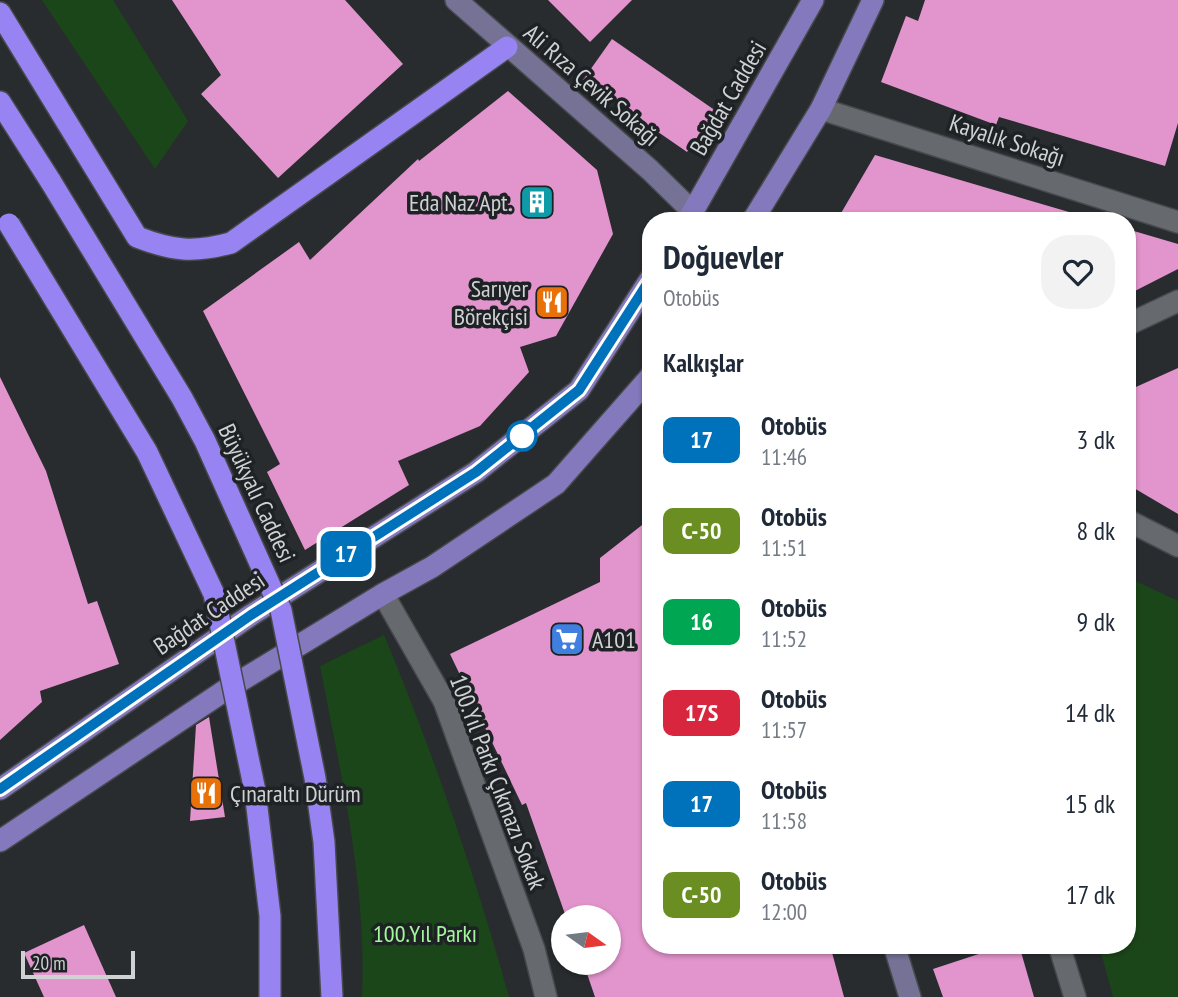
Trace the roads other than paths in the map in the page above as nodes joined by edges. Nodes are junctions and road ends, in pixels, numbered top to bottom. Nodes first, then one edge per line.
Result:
1 (456, 0) edge
2 (813, 0) edge
3 (873, 0) edge
4 (0, 13) edge
5 (507, 47) junction
6 (0, 102) edge
7 (821, 109) junction
8 (687, 212) edge
9 (692, 212) edge
10 (763, 212) edge
11 (5, 216) edge
12 (1178, 222) edge
13 (642, 292) edge
14 (1178, 302) edge
15 (1136, 321) edge
16 (642, 386) edge
17 (1136, 525) edge
18 (1178, 546) edge
19 (383, 594) junction
20 (0, 789) edge
21 (0, 841) edge
22 (897, 954) edge
23 (1062, 954) edge
24 (270, 997) edge
25 (332, 997) edge
26 (546, 997) edge
27 (910, 997) edge
28 (1075, 997) edge

1 - 5 main road, Ali Rıza Çevik Sokağı
2 - 9 main road, Bağdat Caddesi
3 - 7 main road
4 - 5 highway
5 - 8 main road, Ali Rıza Çevik Sokağı
6 - 25 highway, Büyükyalı Caddesi, bridge
7 - 10 main road
7 - 12 street, Kayalık Sokağı
11 - 24 highway, bridge
13 - 20 main road, Bağdat Caddesi
14 - 15 street
16 - 19 main road
17 - 18 street
19 - 21 main road
19 - 26 street, 100.Yıl Parkı Çıkmazı Sokak
22 - 27 main road
23 - 28 street

